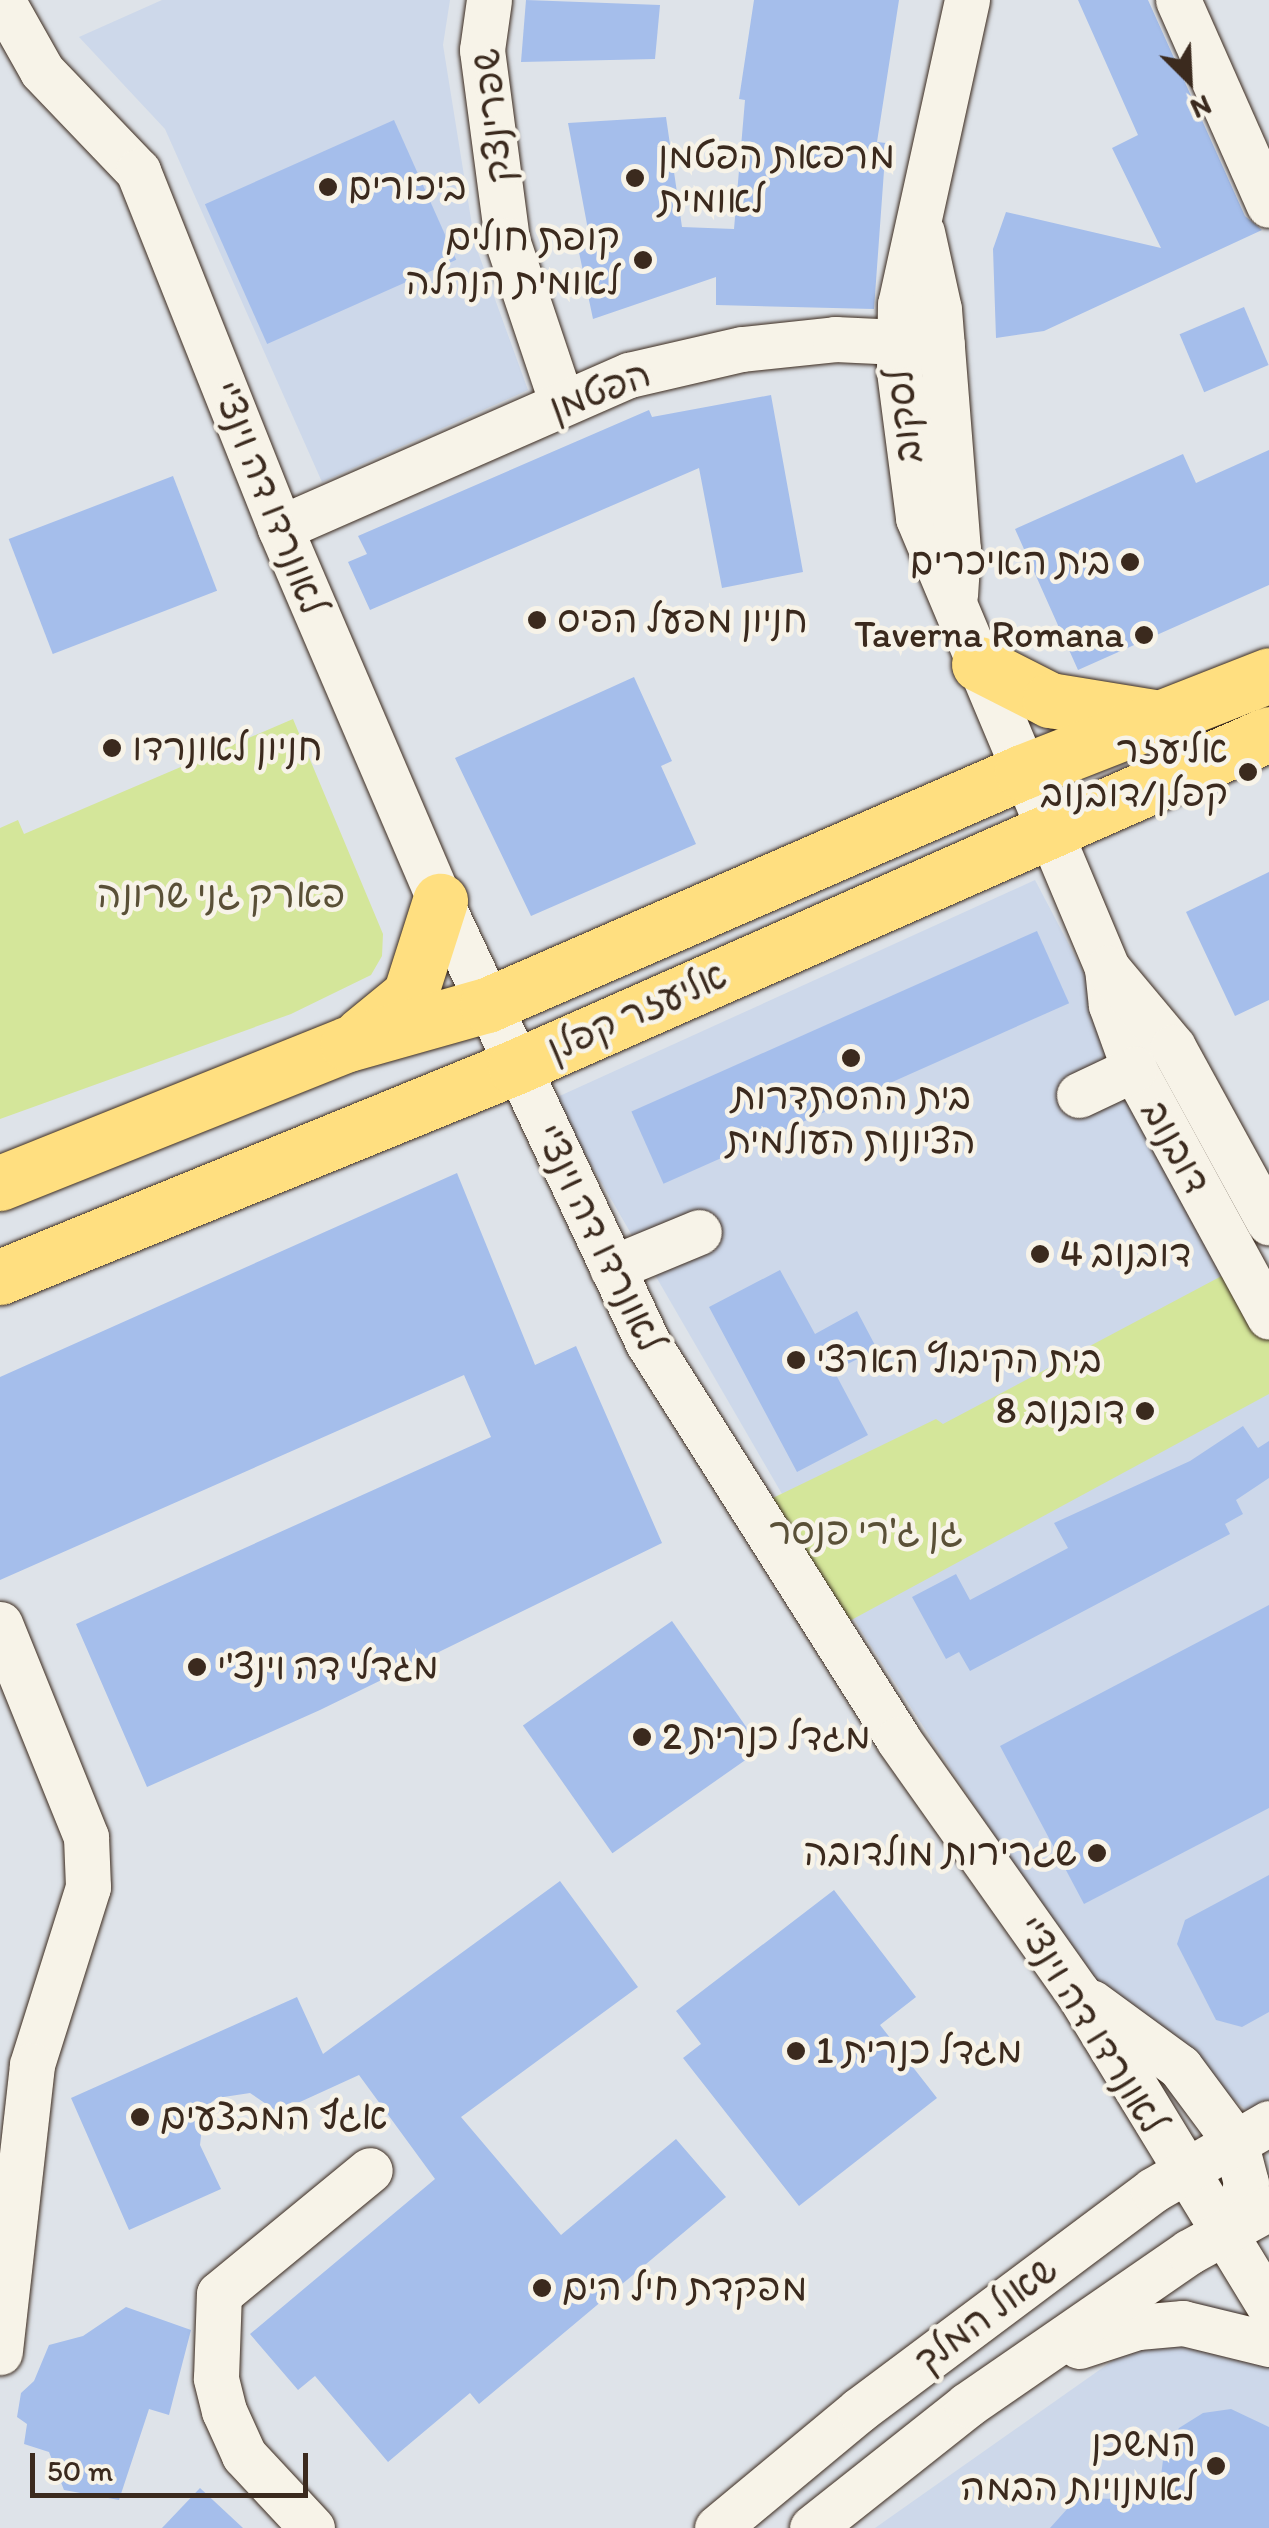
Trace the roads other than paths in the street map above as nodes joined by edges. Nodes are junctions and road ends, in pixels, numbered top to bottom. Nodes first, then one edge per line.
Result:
1 (2, 0) edge
2 (489, 0) edge
3 (967, 0) edge
4 (1178, 0) edge
5 (1269, 205) edge
6 (920, 225) junction
7 (896, 342) junction
8 (942, 344) junction
9 (562, 404) junction
10 (280, 528) junction
11 (954, 600) junction
12 (980, 664) junction
13 (1269, 676) edge
14 (1157, 717) junction
15 (1269, 734) edge
16 (1022, 772) junction
17 (1046, 828) junction
18 (440, 901) junction
19 (1107, 968) junction
20 (487, 1005) junction
21 (348, 1044) junction
22 (515, 1067) junction
23 (1134, 1069) junction
24 (1079, 1096) dead end
25 (0, 1183) edge
26 (1269, 1222) edge
27 (699, 1232) dead end
28 (612, 1268) junction
29 (0, 1277) edge
30 (1269, 1316) edge
31 (0, 1624) edge
32 (1078, 1993) junction
33 (1252, 2132) edge
34 (370, 2170) dead end
35 (1184, 2170) junction
36 (1269, 2208) edge
37 (1223, 2232) junction
38 (1269, 2306) edge
39 (1269, 2344) edge
40 (0, 2352) edge
41 (967, 2405) junction
42 (312, 2528) edge
43 (717, 2528) edge
44 (812, 2528) edge

1 - 10 street, לאונרדו דה וינצ'י
2 - 9 street, שפרינצק
3 - 6 street, לסקוב
4 - 5 street
6 - 7 street, לסקוב
6 - 8 street, לסקוב
7 - 8 street, הפטמן
7 - 9 street, הפטמן
7 - 11 street, לסקוב
8 - 11 street, לסקוב
9 - 10 street, הפטמן
10 - 18 street, לאונרדו דה וינצ'י
11 - 12 street, לסקוב
12 - 14 main road
12 - 16 street, לסקוב
13 - 14 main road, אליעזר קפלן
14 - 16 main road, אליעזר קפלן
15 - 17 main road, אליעזר קפלן
16 - 17 street, דובנוב
16 - 20 main road, אליעזר קפלן
17 - 19 street, דובנוב
17 - 22 main road, אליעזר קפלן
18 - 20 street, לאונרדו דה וינצ'י
18 - 21 main road
19 - 23 street, דובנוב
19 - 26 street, דובנוב
20 - 21 main road, אליעזר קפלן
20 - 22 street, לאונרדו דה וינצ'י
21 - 25 main road, אליעזר קפלן
22 - 28 street, לאונרדו דה וינצ'י
22 - 29 main road, אליעזר קפלן
23 - 24 street
23 - 30 street, דובנוב
27 - 28 street
28 - 32 street, לאונרדו דה וינצ'י
31 - 40 street
32 - 33 street
32 - 35 street, לאונרדו דה וינצ'י
33 - 35 street, שאול המלך
33 - 37 street
34 - 42 street
35 - 37 street, לאונרדו דה וינצ'י
35 - 43 street, שאול המלך
36 - 37 street, שאול המלך
37 - 38 street, לאונרדו דה וינצ'י
37 - 41 street, שאול המלך
39 - 41 street
41 - 44 street, שאול המלך

